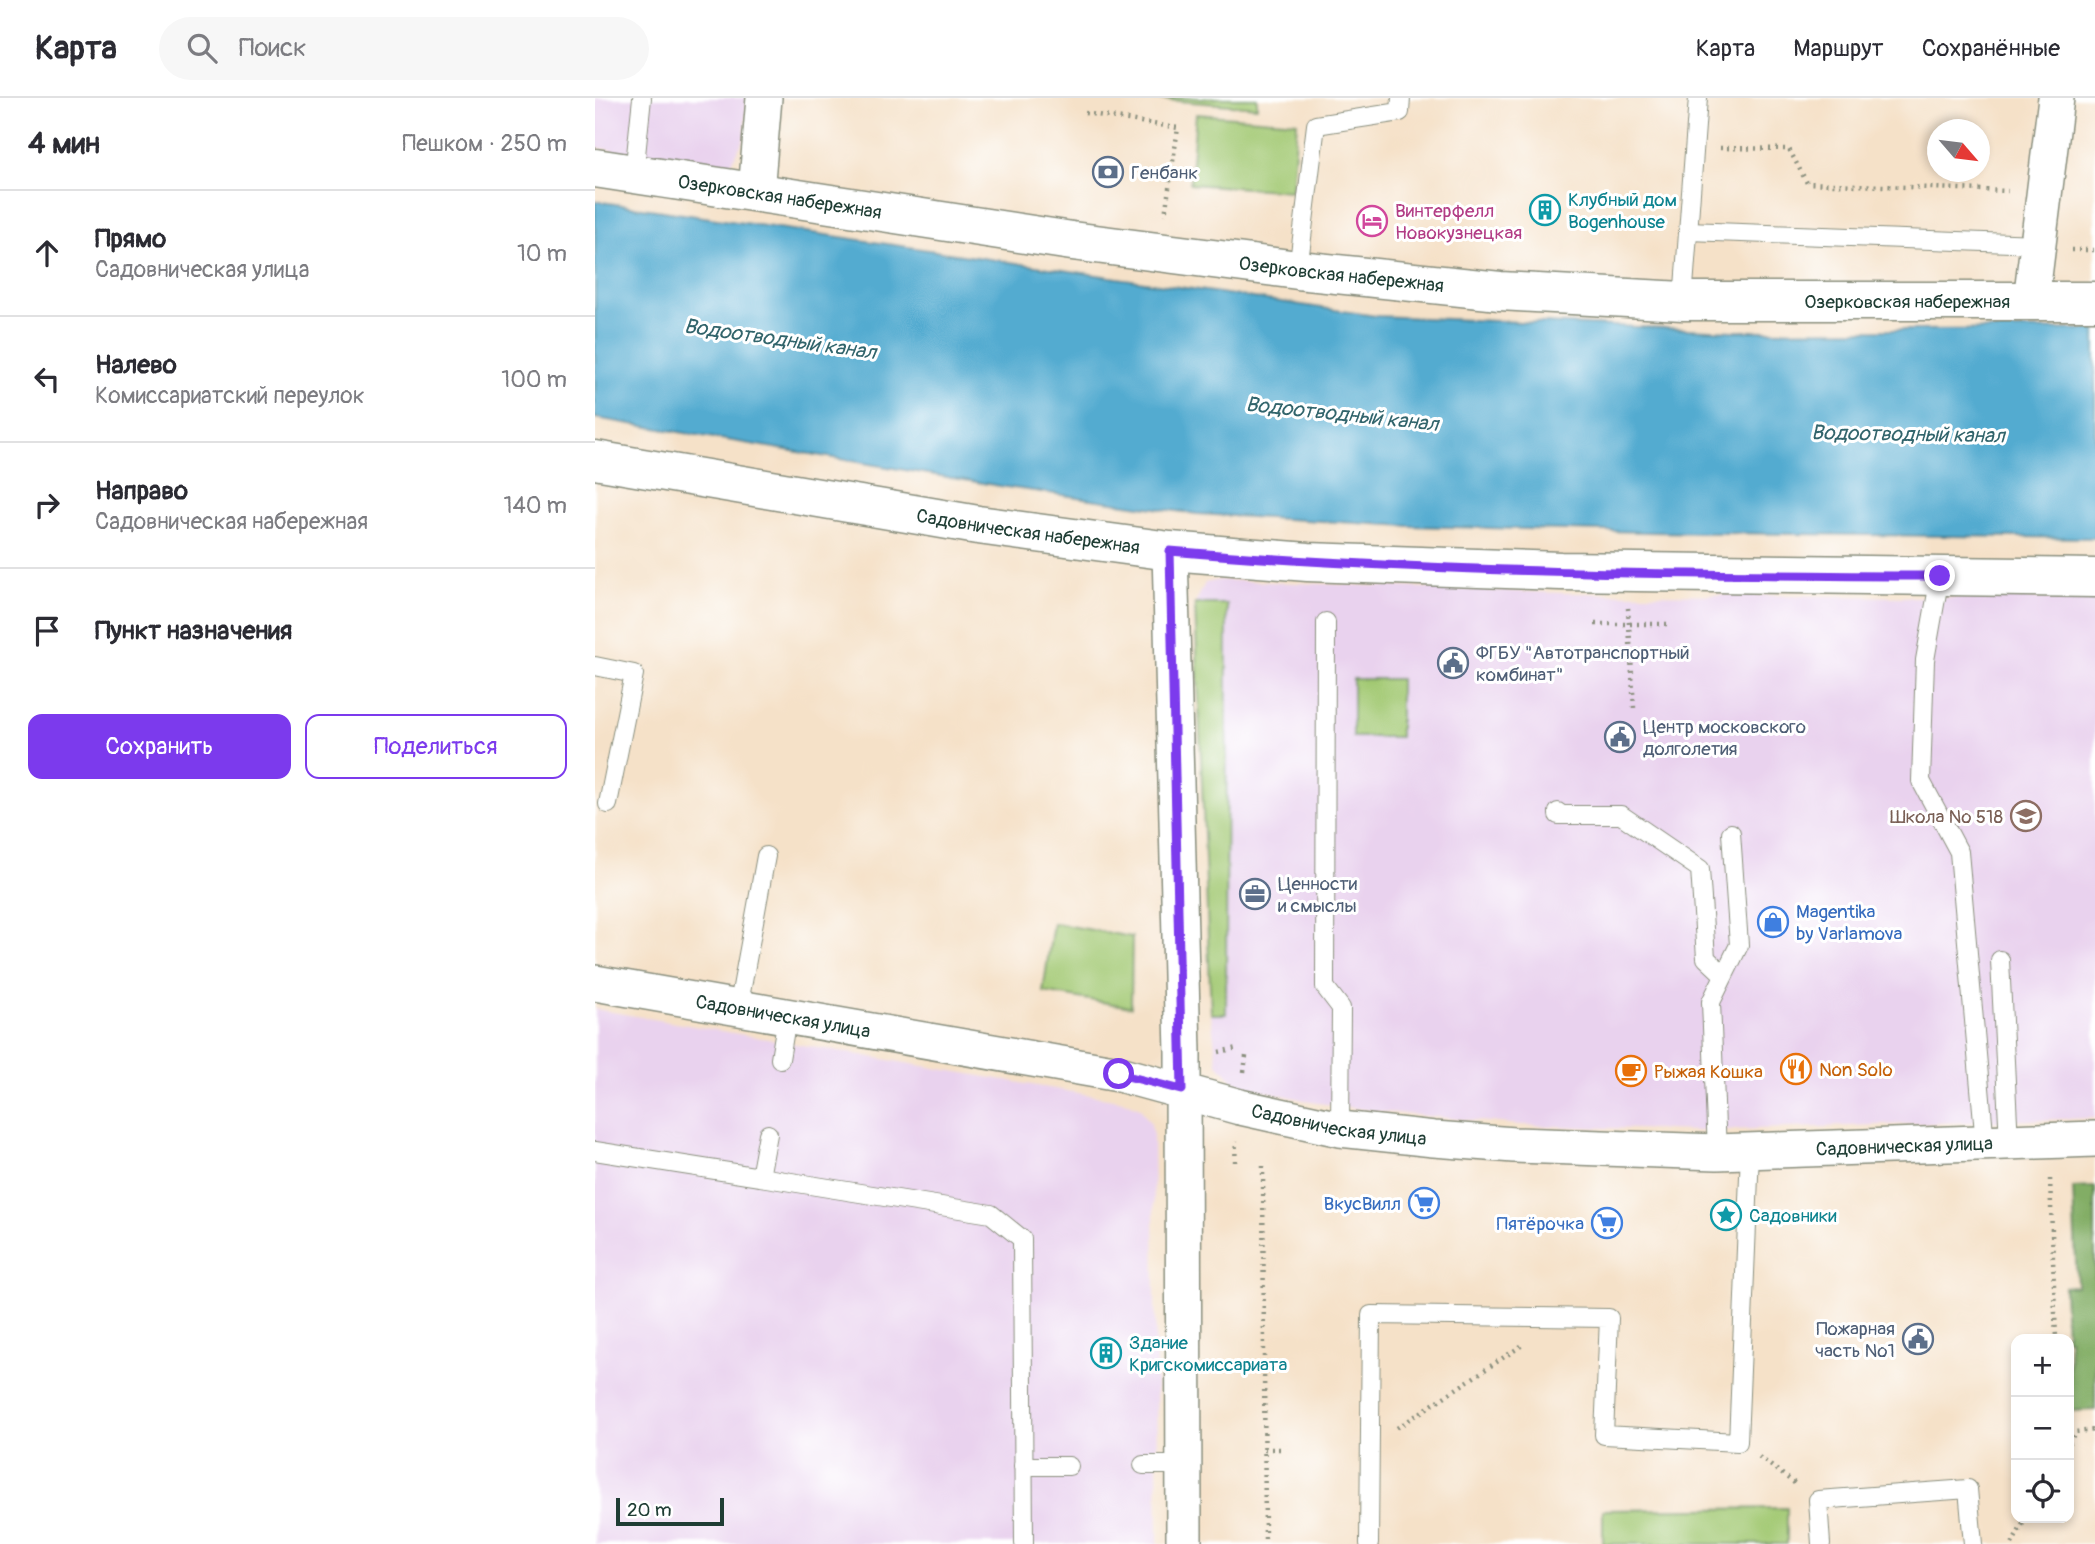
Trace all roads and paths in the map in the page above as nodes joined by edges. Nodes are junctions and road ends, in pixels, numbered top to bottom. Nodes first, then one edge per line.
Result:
1 (642, 98) edge
2 (764, 98) edge
3 (1401, 98) edge
4 (1697, 98) edge
5 (2056, 98) edge
6 (1086, 113) dead end
7 (1694, 148) junction
8 (595, 168) edge
9 (634, 174) junction
10 (756, 192) junction
11 (2016, 192) dead end
12 (1164, 220) dead end
13 (1688, 231) junction
14 (2055, 247) junction
15 (2095, 250) edge
16 (1298, 270) junction
17 (1683, 301) junction
18 (2031, 301) junction
19 (2095, 301) edge
20 (595, 460) edge
21 (1170, 551) junction
22 (1940, 576) junction
23 (2095, 578) edge
24 (1627, 600) dead end
25 (1326, 622) dead end
26 (1595, 624) dead end
27 (1629, 624) junction
28 (1670, 624) dead end
29 (595, 666) edge
30 (1635, 708) dead end
31 (608, 804) dead end
32 (1558, 812) dead end
33 (1731, 833) dead end
34 (766, 856) dead end
35 (2000, 960) dead end
36 (1724, 975) junction
37 (595, 984) edge
38 (738, 1009) junction
39 (787, 1017) junction
40 (1237, 1048) dead end
41 (1214, 1053) dead end
42 (780, 1059) dead end
43 (1182, 1090) junction
44 (1340, 1129) junction
45 (1236, 1133) dead end
46 (768, 1134) dead end
47 (2095, 1139) edge
48 (1997, 1144) junction
49 (595, 1151) edge
50 (1734, 1152) junction
51 (1235, 1162) dead end
52 (1263, 1166) dead end
53 (760, 1177) junction
54 (2050, 1180) dead end
55 (1565, 1318) junction
56 (2056, 1334) edge
57 (2095, 1430) edge
58 (2075, 1432) edge
59 (1738, 1442) junction
60 (1369, 1447) junction
61 (1264, 1449) junction
62 (1280, 1449) dead end
63 (1143, 1465) dead end
64 (1183, 1465) junction
65 (1024, 1466) junction
66 (1069, 1466) dead end
67 (1818, 1500) junction
68 (2023, 1523) edge
69 (1024, 1544) edge
70 (1184, 1544) edge
71 (1265, 1544) edge
72 (1369, 1544) edge
73 (1821, 1544) edge
74 (1973, 1544) edge
75 (2012, 1544) edge

1 - 9 lane
2 - 10 street
3 - 16 lane
4 - 7 lane
5 - 14 street
6 - 12 path
7 - 11 path
7 - 13 lane
8 - 9 street, Озерковская набережная
9 - 10 street, Озерковская набережная
10 - 16 street, Озерковская набережная
13 - 14 lane
13 - 17 lane
14 - 15 path
14 - 18 street
16 - 17 street, Озерковская набережная
17 - 18 street, Озерковская набережная
18 - 19 street, Озерковская набережная
20 - 21 street, Садовническая набережная
21 - 22 street, Садовническая набережная
21 - 43 street
22 - 23 street, Садовническая набережная
22 - 48 lane
24 - 27 path
25 - 44 lane
26 - 27 path
27 - 28 path
27 - 30 path
29 - 31 lane
32 - 36 lane
33 - 36 lane
34 - 38 lane
35 - 48 lane
36 - 50 lane
37 - 38 street, Садовническая улица
38 - 39 street, Садовническая улица
39 - 42 lane
39 - 43 street, Садовническая улица
40 - 41 path
43 - 44 street, Садовническая улица
43 - 64 street
44 - 50 street, Садовническая улица
45 - 51 path
46 - 53 lane
47 - 48 street, Садовническая улица
48 - 50 street, Садовническая улица
49 - 53 lane
50 - 59 lane
52 - 61 path
53 - 65 lane
54 - 56 path
55 - 59 lane
55 - 60 path
55 - 60 lane
57 - 58 path
59 - 67 path
60 - 72 lane
61 - 62 path
61 - 71 path
63 - 64 lane
64 - 70 street
65 - 66 lane
65 - 69 lane
67 - 73 lane
67 - 74 lane
68 - 75 path

